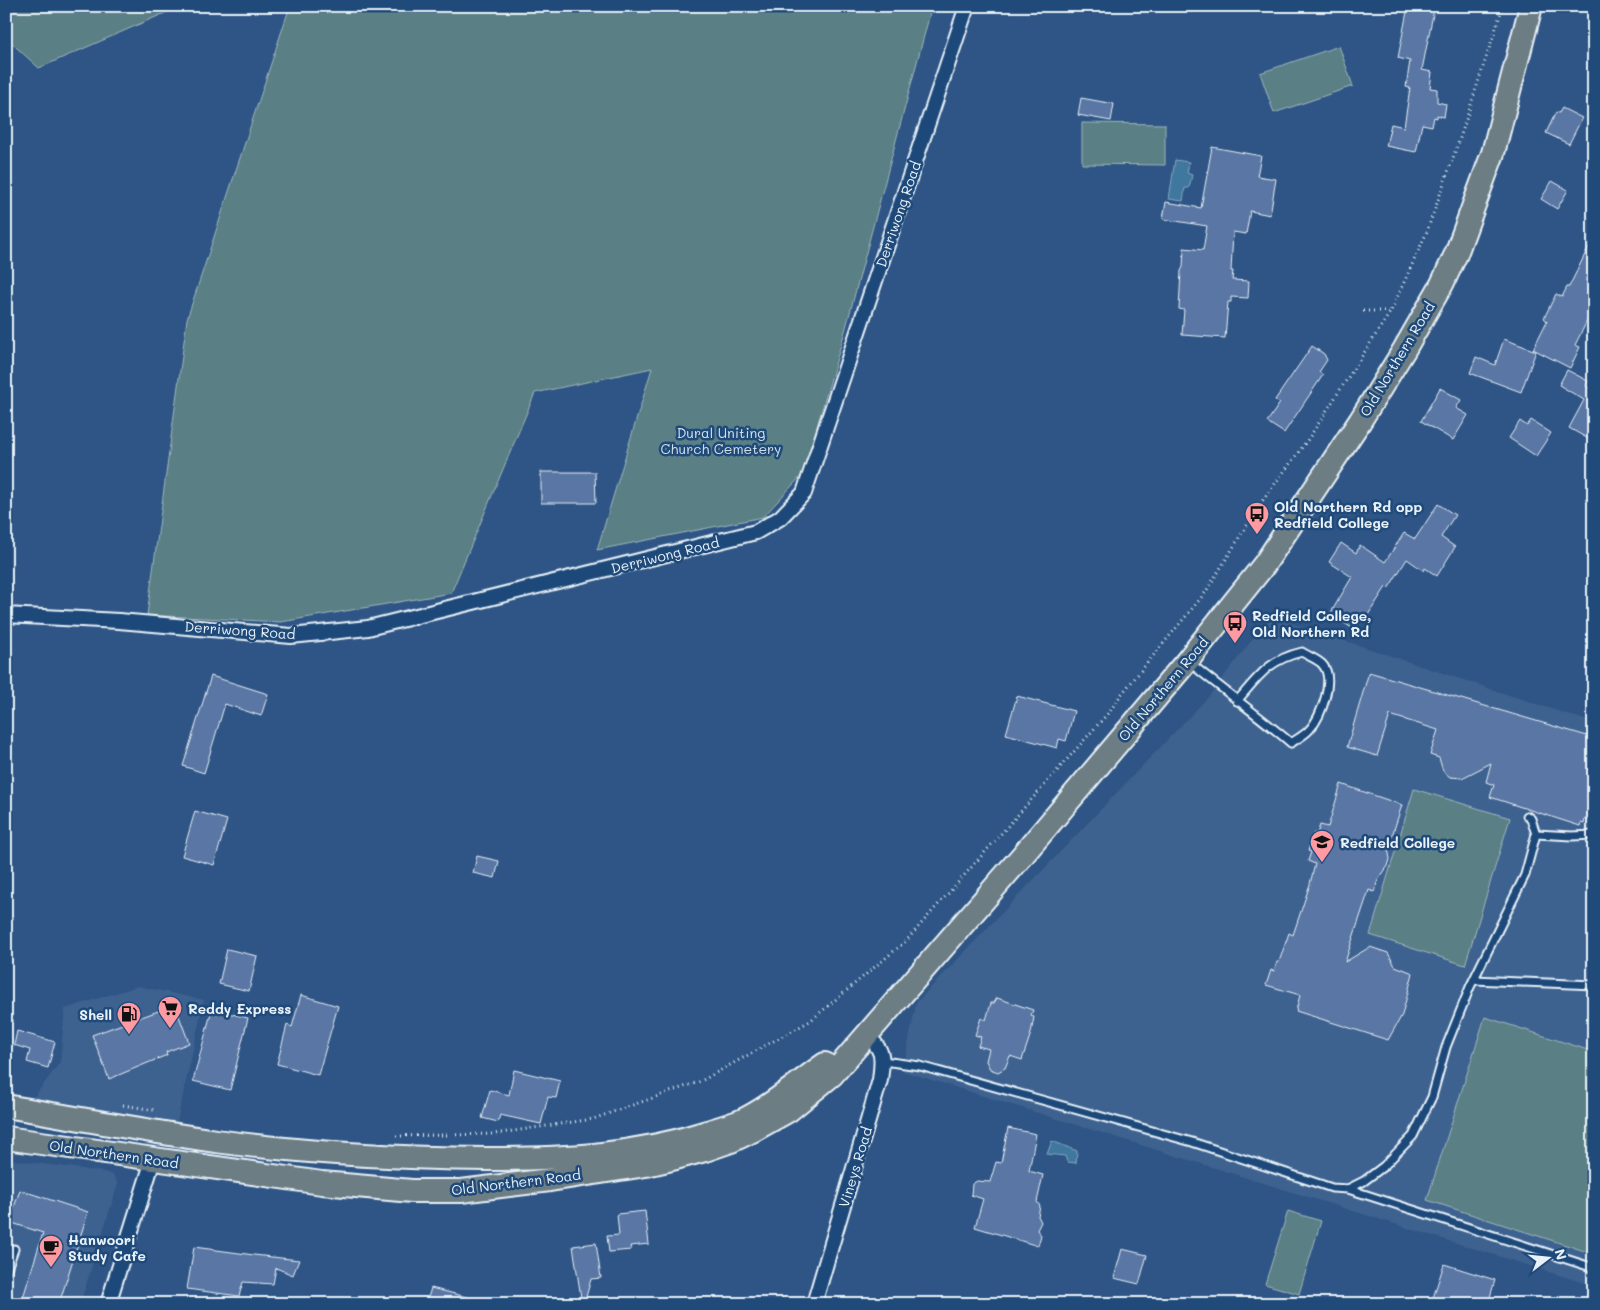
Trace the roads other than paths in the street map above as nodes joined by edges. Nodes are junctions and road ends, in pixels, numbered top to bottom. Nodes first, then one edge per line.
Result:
1 (967, 6) edge
2 (1531, 6) edge
3 (6, 615) edge
4 (1187, 661) junction
5 (1237, 701) junction
6 (1527, 816) dead end
7 (1536, 834) junction
8 (1594, 835) edge
9 (1474, 980) junction
10 (1594, 985) edge
11 (866, 1034) junction
12 (882, 1061) junction
13 (6, 1106) edge
14 (74, 1118) junction
15 (6, 1138) edge
16 (217, 1141) junction
17 (153, 1160) junction
18 (1348, 1189) junction
19 (14, 1249) dead end
20 (1594, 1268) edge
21 (6, 1271) edge
22 (108, 1304) edge
23 (814, 1304) edge

1 - 3 street, Derriwong Road
2 - 4 main road, Old Northern Road
4 - 5 lane
4 - 11 main road, Old Northern Road
5 - 5 lane
6 - 7 lane
7 - 8 lane
7 - 9 lane
9 - 10 lane
9 - 18 lane
11 - 12 street
11 - 16 main road, Old Northern Road
11 - 17 main road, Old Northern Road
12 - 18 lane
12 - 23 street, Vineys Road
13 - 14 main road, Old Northern Road
14 - 16 main road, Old Northern Road
14 - 17 main road
15 - 17 main road, Old Northern Road
16 - 17 main road
17 - 22 street
18 - 20 lane
19 - 21 lane

